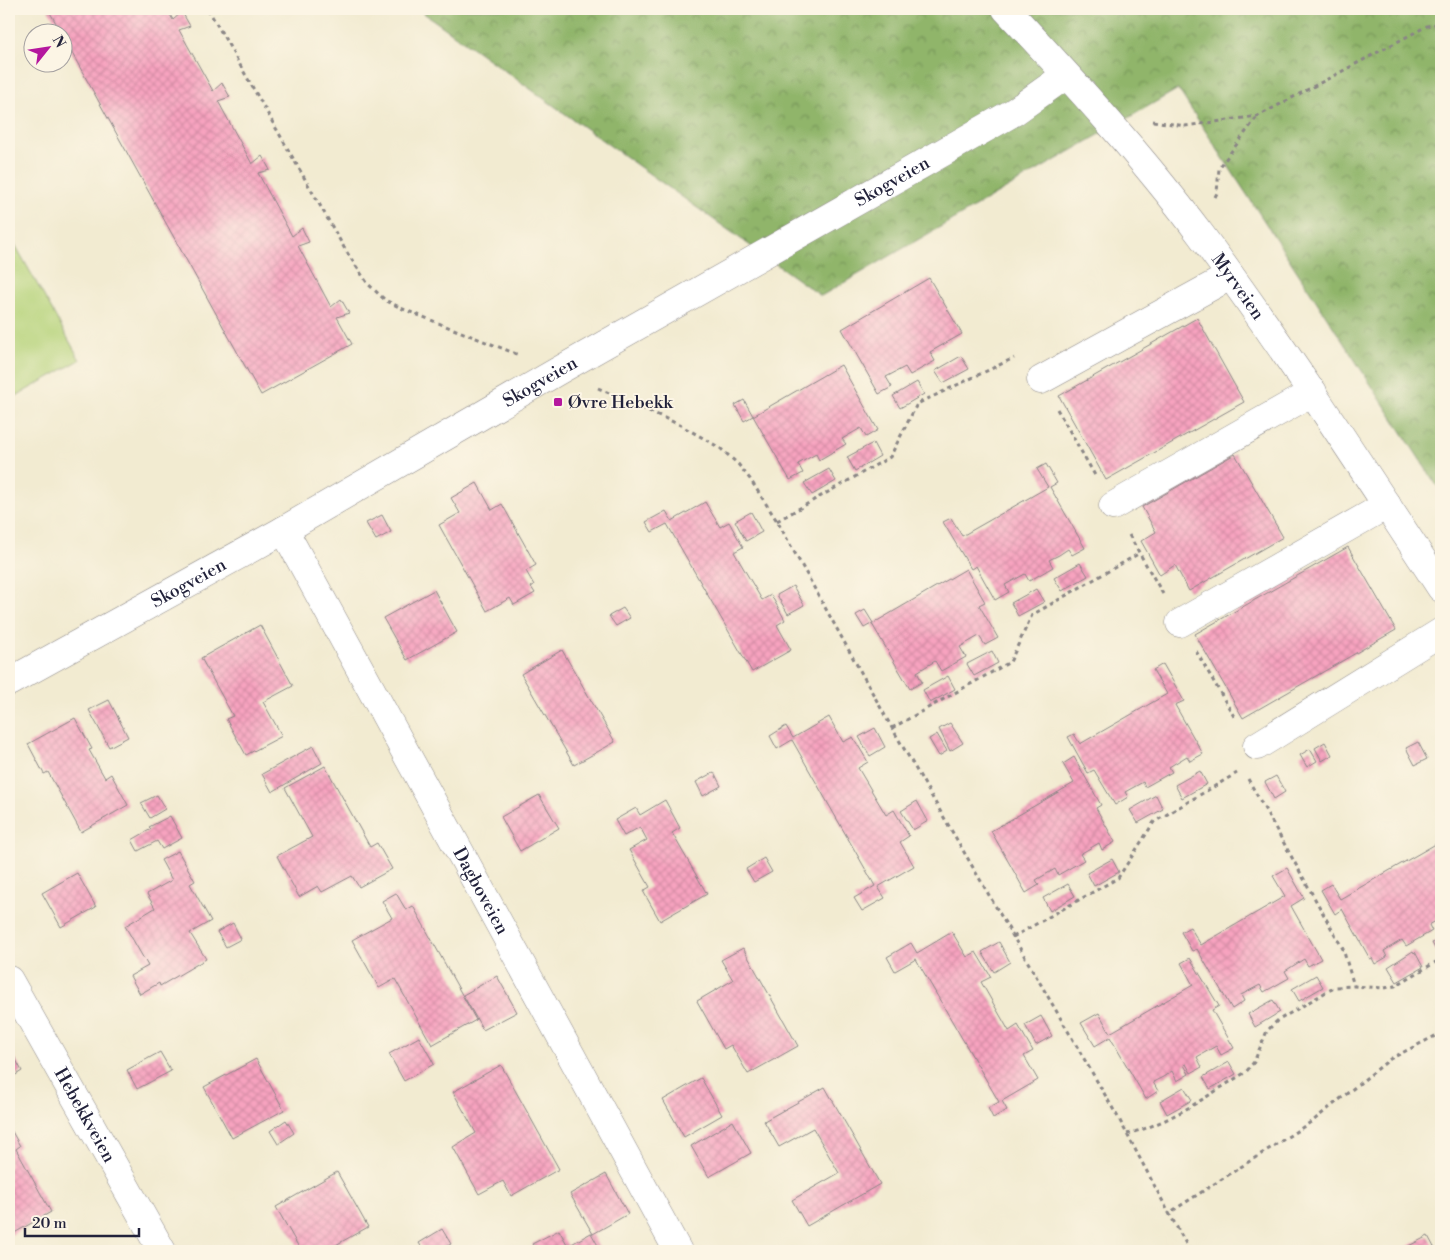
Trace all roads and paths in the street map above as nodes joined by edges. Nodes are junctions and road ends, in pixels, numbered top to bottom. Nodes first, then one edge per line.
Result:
1 (208, 9) edge
2 (1006, 9) edge
3 (1441, 23) edge
4 (1066, 75) junction
5 (1258, 116) junction
6 (1110, 123) junction
7 (1201, 235) junction
8 (1230, 276) junction
9 (558, 370) junction
10 (1040, 380) junction
11 (1313, 392) junction
12 (1387, 505) junction
13 (1113, 506) junction
14 (777, 521) junction
15 (284, 530) junction
16 (1140, 553) junction
17 (1441, 588) edge
18 (1180, 624) junction
19 (1441, 632) edge
20 (9, 682) edge
21 (892, 728) junction
22 (1257, 746) junction
23 (1242, 769) junction
24 (1013, 937) junction
25 (1441, 959) edge
26 (9, 980) edge
27 (1354, 986) junction
28 (1441, 1033) edge
29 (1127, 1134) junction
30 (1169, 1213) junction
31 (162, 1251) edge
32 (678, 1251) edge
33 (1190, 1251) edge

1 - 9 path
2 - 4 street, Myrveien
3 - 5 path
4 - 6 street, Myrveien
4 - 9 street, Skogveien
5 - 6 path
5 - 7 path
6 - 7 street, Myrveien
7 - 8 street, Myrveien
8 - 10 street
8 - 11 street, Myrveien
9 - 14 path
9 - 15 street, Skogveien
10 - 13 path
10 - 14 path
11 - 12 street, Myrveien
11 - 13 street
12 - 17 street, Myrveien
12 - 18 street
13 - 16 path
14 - 21 path
15 - 20 street, Skogveien
15 - 32 street, Dagboveien
16 - 18 path
16 - 21 path
18 - 22 path
19 - 22 street
21 - 24 path
22 - 23 path
23 - 24 path
23 - 27 path
24 - 29 path
25 - 27 path
26 - 31 street, Hebekkveien
27 - 29 path
28 - 30 path
29 - 30 path
30 - 33 path

